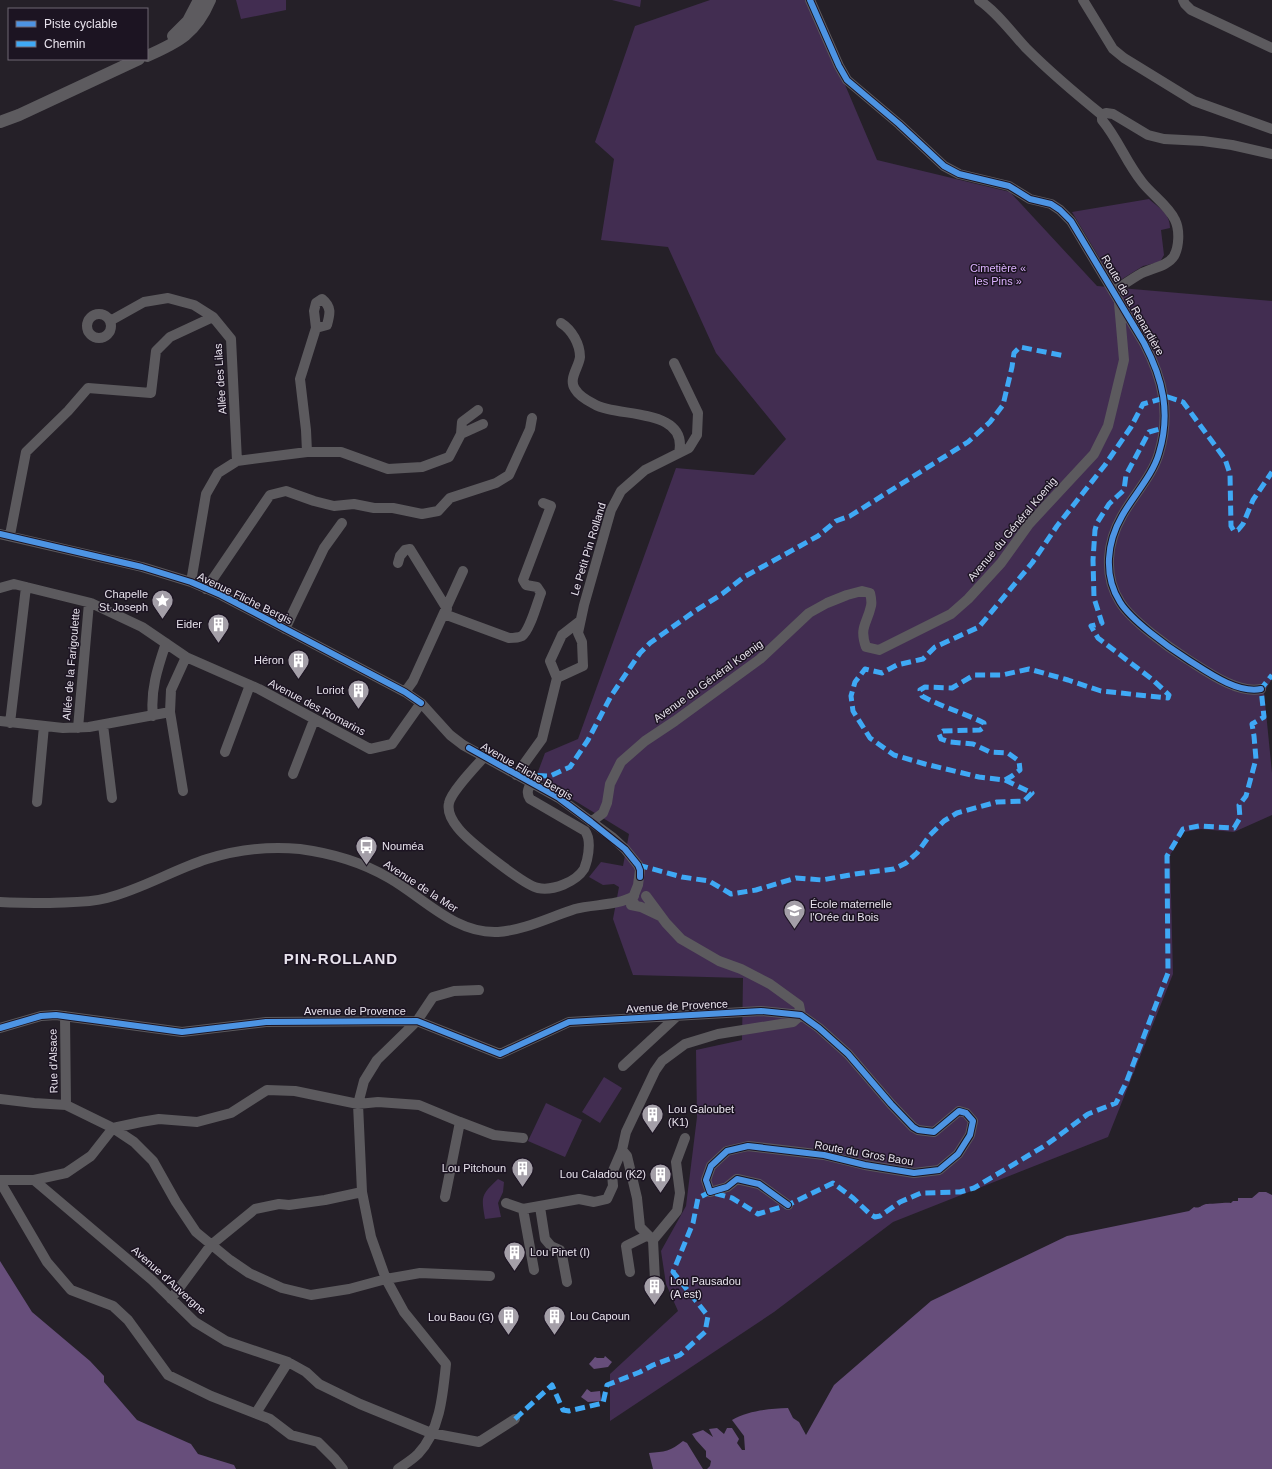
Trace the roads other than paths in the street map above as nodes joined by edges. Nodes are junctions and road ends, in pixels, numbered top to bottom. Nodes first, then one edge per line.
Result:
1 (199, 0) edge
2 (210, 0) edge
3 (810, 0) edge
4 (979, 0) edge
5 (1083, 0) edge
6 (1183, 0) edge
7 (148, 48) edge
8 (1272, 48) edge
9 (148, 56) edge
10 (124, 60) edge
11 (137, 60) edge
12 (1102, 115) junction
13 (0, 116) edge
14 (0, 122) edge
15 (1272, 129) edge
16 (1272, 154) edge
17 (1116, 295) junction
18 (213, 317) junction
19 (110, 321) dead end
20 (561, 323) dead end
21 (316, 328) dead end
22 (674, 363) dead end
23 (478, 410) dead end
24 (532, 418) dead end
25 (483, 424) dead end
26 (461, 434) junction
27 (307, 452) junction
28 (679, 453) junction
29 (237, 462) junction
30 (542, 503) dead end
31 (342, 523) dead end
32 (5, 534) edge
33 (398, 563) dead end
34 (463, 571) dead end
35 (191, 582) junction
36 (26, 587) junction
37 (0, 588) edge
38 (206, 589) junction
39 (89, 603) junction
40 (446, 612) junction
41 (580, 620) junction
42 (285, 629) junction
43 (166, 643) junction
44 (186, 657) junction
45 (557, 678) junction
46 (250, 685) junction
47 (1261, 689) dead end
48 (405, 692) junction
49 (421, 703) junction
50 (170, 712) junction
51 (153, 716) junction
52 (314, 720) junction
53 (5, 722) edge
54 (103, 725) junction
55 (44, 726) junction
56 (78, 728) junction
57 (225, 752) dead end
58 (484, 757) junction
59 (293, 774) dead end
60 (516, 775) junction
61 (531, 783) junction
62 (183, 791) dead end
63 (112, 798) dead end
64 (37, 802) dead end
65 (591, 822) junction
66 (640, 895) junction
67 (0, 902) edge
68 (619, 902) junction
69 (638, 907) junction
70 (660, 916) junction
71 (479, 990) dead end
72 (801, 1015) junction
73 (65, 1016) junction
74 (677, 1016) junction
75 (417, 1021) junction
76 (0, 1028) edge
77 (623, 1066) dead end
78 (0, 1099) edge
79 (358, 1104) junction
80 (66, 1105) junction
81 (460, 1122) junction
82 (113, 1128) junction
83 (523, 1138) dead end
84 (685, 1138) dead end
85 (622, 1150) junction
86 (1, 1180) edge
87 (34, 1180) junction
88 (362, 1192) junction
89 (445, 1197) dead end
90 (506, 1203) dead end
91 (788, 1205) dead end
92 (540, 1207) junction
93 (523, 1209) junction
94 (650, 1238) junction
95 (211, 1245) junction
96 (534, 1270) dead end
97 (630, 1272) dead end
98 (490, 1276) dead end
99 (386, 1279) junction
100 (655, 1280) dead end
101 (567, 1282) dead end
102 (171, 1299) junction
103 (288, 1362) junction
104 (256, 1413) junction
105 (515, 1419) dead end
106 (431, 1433) junction
107 (344, 1469) edge
108 (398, 1469) edge

1 - 7 main road
2 - 9 main road
3 - 17 street, Route de la Renardière
4 - 12 street
5 - 15 street
6 - 8 street
10 - 13 main road
11 - 14 main road
12 - 16 street
12 - 17 street
17 - 47 street, Route de la Renardière
17 - 65 street, Avenue du Général Koenig
18 - 19 street, Allée des Lilas
18 - 29 street, Allée des Lilas
18 - 32 street
20 - 28 street
21 - 27 street
22 - 28 street, Le Petit Pin Rolland
23 - 26 street
24 - 38 street
25 - 26 street
26 - 27 street
27 - 29 street
28 - 41 street, Le Petit Pin Rolland
29 - 35 street
30 - 40 street
31 - 42 street
32 - 35 street, Avenue Fliche Bergis
33 - 40 street
34 - 40 street
35 - 38 street, Avenue Fliche Bergis
36 - 37 street, Avenue des Romarins
36 - 39 street, Avenue des Romarins
36 - 53 street
38 - 42 street, Avenue Fliche Bergis
39 - 43 street, Avenue des Romarins
39 - 56 street, Allée de la Farigoulette
40 - 48 street
41 - 45 street
41 - 45 street, Le Petit Pin Rolland
42 - 48 street, Avenue Fliche Bergis
43 - 44 street, Avenue des Romarins
43 - 51 street
44 - 46 street, Avenue des Romarins
44 - 50 street
45 - 60 street
46 - 52 street, Avenue des Romarins
46 - 57 street
48 - 49 street, Avenue Fliche Bergis
49 - 52 street, Avenue des Romarins
49 - 58 street, Avenue Fliche Bergis
50 - 51 street
50 - 62 street
51 - 54 street
52 - 59 street
53 - 55 street
54 - 56 street
54 - 63 street
55 - 56 street
55 - 64 street
58 - 60 street, Avenue Fliche Bergis
58 - 61 street
60 - 61 street, Avenue Fliche Bergis
61 - 65 street, Avenue Fliche Bergis
65 - 66 street, Avenue Fliche Bergis
66 - 68 street, Avenue de la Mer
66 - 69 street
66 - 70 street
67 - 68 street, Avenue de la Mer
68 - 69 street, Avenue de la Mer
69 - 70 street
70 - 72 street
71 - 75 street
72 - 74 street, Avenue de Provence
72 - 85 street
72 - 91 street, Route du Gros Baou
73 - 75 street, Avenue de Provence
73 - 76 street, Avenue de Provence
73 - 80 street, Rue d'Alsace
74 - 75 street, Avenue de Provence
74 - 77 street
75 - 79 street
78 - 80 street
79 - 81 street
79 - 82 street
79 - 88 street
80 - 82 street
81 - 83 street
81 - 89 street
82 - 87 street
82 - 95 street
84 - 94 street
85 - 92 street
85 - 94 street
86 - 87 street
86 - 104 street
87 - 102 street, Avenue d'Auvergne
88 - 95 street
88 - 99 street
90 - 93 street
92 - 93 street
92 - 101 street
93 - 96 street
94 - 97 street
94 - 100 street
95 - 99 street
95 - 102 street
98 - 99 street
99 - 106 street
102 - 103 street, Avenue d'Auvergne
103 - 104 street
103 - 106 street, Avenue d'Auvergne
104 - 107 street
105 - 106 street, Avenue d'Auvergne
106 - 108 street

